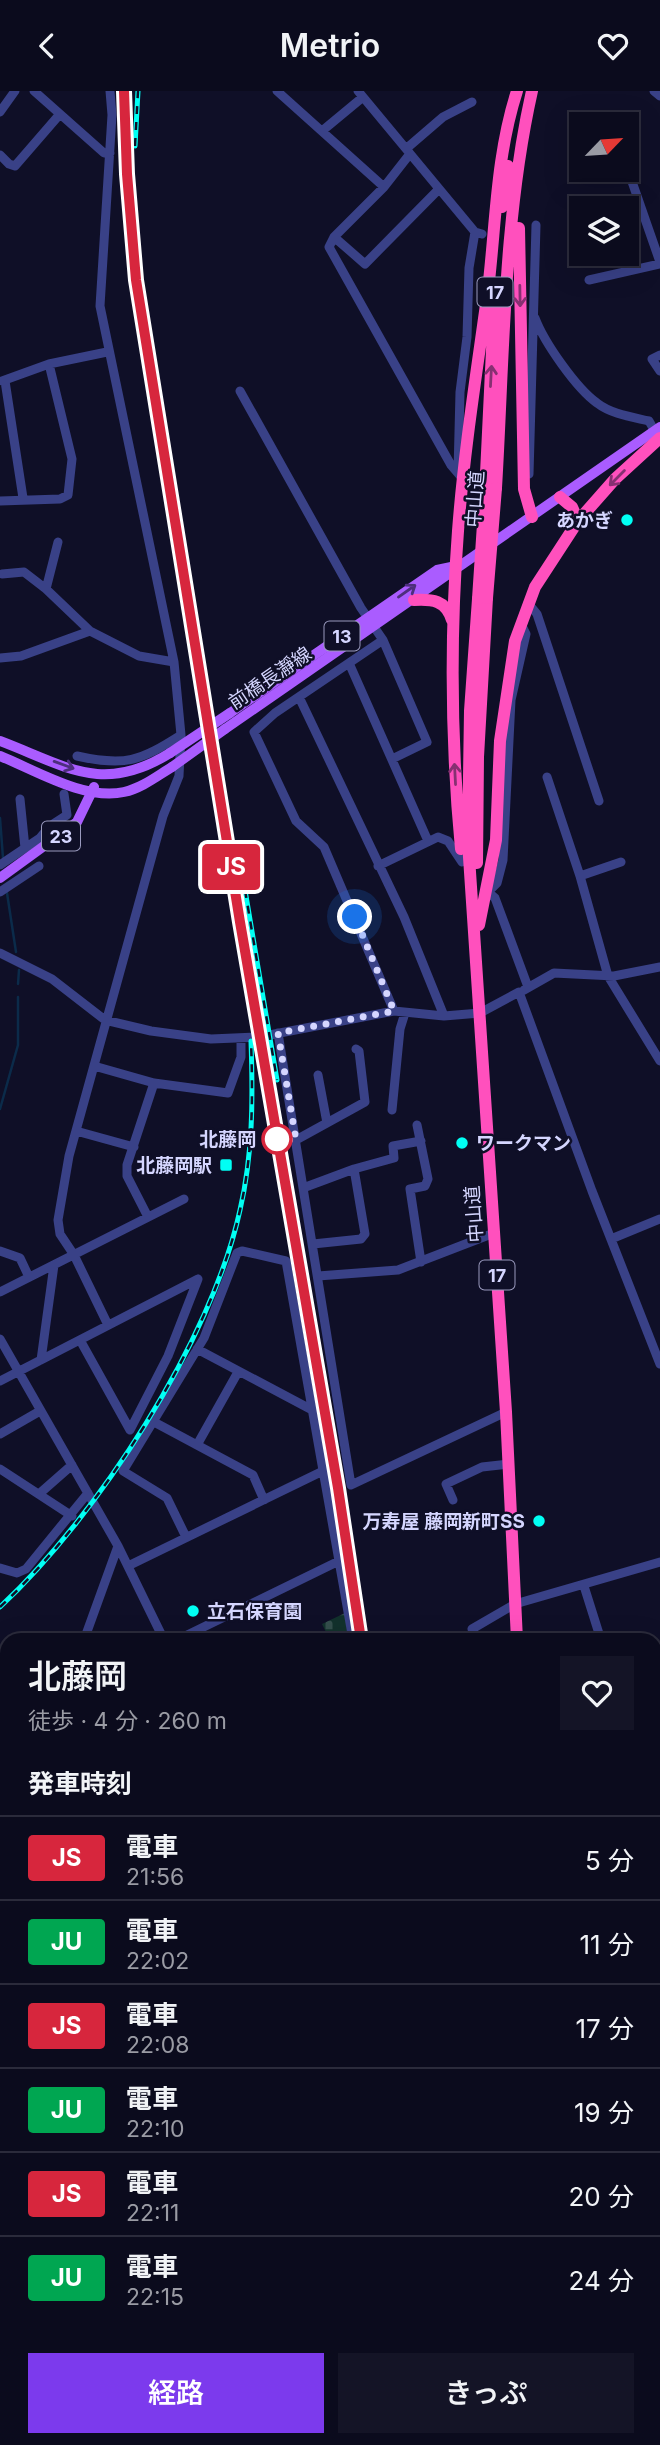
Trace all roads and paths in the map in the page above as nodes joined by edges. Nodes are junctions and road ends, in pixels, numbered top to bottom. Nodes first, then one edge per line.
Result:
1 (15, 91) edge
2 (34, 91) edge
3 (110, 91) edge
4 (277, 91) edge
5 (519, 91) edge
6 (532, 91) edge
7 (654, 91) edge
8 (361, 94) edge
9 (660, 96) edge
10 (472, 102) dead end
11 (0, 113) edge
12 (60, 114) junction
13 (322, 131) junction
14 (408, 152) junction
15 (110, 153) junction
16 (519, 154) junction
17 (0, 155) edge
18 (632, 182) edge
19 (384, 187) junction
20 (438, 190) junction
21 (536, 225) dead end
22 (334, 237) junction
23 (525, 252) dead end
24 (536, 255) junction
25 (660, 263) edge
26 (589, 280) dead end
27 (534, 316) junction
28 (107, 352) junction
29 (660, 355) edge
30 (49, 364) junction
31 (660, 372) edge
32 (2, 381) edge
33 (240, 391) dead end
34 (659, 435) edge
35 (461, 475) junction
36 (529, 476) dead end
37 (490, 491) junction
38 (560, 497) junction
39 (23, 498) junction
40 (0, 501) edge
41 (532, 517) junction
42 (578, 521) junction
43 (58, 542) dead end
44 (456, 566) junction
45 (2, 574) dead end
46 (46, 589) junction
47 (414, 600) junction
48 (528, 603) junction
49 (369, 617) junction
50 (453, 624) junction
51 (375, 628) junction
52 (90, 631) junction
53 (383, 640) junction
54 (0, 657) edge
55 (174, 662) junction
56 (349, 663) junction
57 (299, 697) junction
58 (181, 735) junction
59 (0, 741) edge
60 (0, 755) edge
61 (77, 756) dead end
62 (392, 759) junction
63 (97, 774) junction
64 (547, 777) dead end
65 (93, 791) junction
66 (64, 794) dead end
67 (20, 799) dead end
68 (599, 801) dead end
69 (429, 841) junction
70 (25, 848) junction
71 (462, 862) junction
72 (621, 862) dead end
73 (0, 865) edge
74 (39, 866) dead end
75 (378, 866) junction
76 (580, 876) junction
77 (0, 878) edge
78 (488, 892) junction
79 (0, 893) edge
80 (475, 939) junction
81 (0, 953) edge
82 (660, 967) edge
83 (608, 976) junction
84 (524, 990) junction
85 (394, 1011) junction
86 (405, 1013) junction
87 (480, 1013) junction
88 (443, 1016) junction
89 (105, 1020) junction
90 (278, 1033) junction
91 (241, 1039) junction
92 (356, 1049) dead end
93 (660, 1061) edge
94 (94, 1066) junction
95 (318, 1075) dead end
96 (154, 1083) junction
97 (393, 1110) dead end
98 (327, 1123) junction
99 (417, 1125) dead end
100 (75, 1131) junction
101 (296, 1140) junction
102 (421, 1141) junction
103 (134, 1147) junction
104 (354, 1169) junction
105 (303, 1188) junction
106 (184, 1199) dead end
107 (148, 1217) junction
108 (660, 1219) edge
109 (494, 1233) junction
110 (611, 1239) junction
111 (313, 1244) junction
112 (0, 1251) edge
113 (74, 1255) junction
114 (421, 1262) junction
115 (54, 1265) junction
116 (318, 1276) junction
117 (29, 1277) junction
118 (0, 1292) edge
119 (108, 1325) junction
120 (0, 1339) edge
121 (80, 1340) junction
122 (197, 1349) junction
123 (41, 1360) junction
124 (659, 1361) edge
125 (18, 1371) junction
126 (238, 1372) junction
127 (0, 1381) edge
128 (40, 1411) junction
129 (314, 1411) junction
130 (506, 1412) junction
131 (154, 1422) junction
132 (0, 1434) edge
133 (197, 1445) junction
134 (509, 1464) junction
135 (72, 1465) junction
136 (0, 1469) edge
137 (325, 1470) junction
138 (88, 1493) junction
139 (38, 1494) junction
140 (264, 1500) junction
141 (453, 1500) dead end
142 (72, 1515) junction
143 (186, 1537) junction
144 (118, 1546) junction
145 (341, 1560) junction
146 (660, 1562) edge
147 (128, 1566) junction
148 (0, 1569) edge
149 (584, 1586) junction
150 (515, 1604) junction
151 (472, 1629) dead end
152 (87, 1633) edge
153 (161, 1633) edge
154 (191, 1633) edge
155 (352, 1633) edge
156 (517, 1633) edge
157 (599, 1633) edge

1 - 11 street
2 - 12 street
3 - 15 street
4 - 13 street
5 - 35 highway, 17
37 -> 5 highway, 中山道 / 17
6 - 16 highway, 中山道 / 17
7 - 9 street
8 - 13 street
8 - 14 street
10 - 14 street
12 - 15 street
12 - 17 street
13 - 19 street
14 - 19 street
14 - 20 street
15 - 28 street
16 - 37 highway, 中山道 / 17
16 -> 41 highway, 17
18 - 25 street
19 - 22 street
20 - 22 street
20 - 35 street
21 - 24 street
22 - 35 street
23 - 24 street
24 - 27 street
25 - 26 street
27 - 34 street
27 - 36 street
28 - 30 street
28 - 55 street
29 - 31 street
30 - 32 street
30 - 39 street
32 - 39 street
33 - 49 street
34 - 38 main road, 前橋長瀞線 / 13
34 -> 42 highway
35 - 44 highway, 17
37 - 80 highway, 中山道 / 17, bridge
38 - 41 main road, 前橋長瀞線 / 13
38 - 42 highway
39 - 40 street
41 - 44 main road, 前橋長瀞線 / 13
42 - 48 highway
43 - 46 street
44 - 47 main road, 前橋長瀞線 / 13
49 -> 44 main road, 前橋長瀞線 / 13
44 - 50 highway, 17
45 - 46 street
46 - 52 street
47 - 50 highway
47 - 51 main road, 前橋長瀞線 / 13
48 - 68 street
48 - 78 highway
49 - 51 street
49 - 63 main road, 前橋長瀞線 / 13, bridge
71 -> 50 highway, 17
51 - 53 street
51 - 65 main road, 前橋長瀞線 / 13, bridge
52 - 54 street
52 - 55 street
53 - 56 street
53 - 62 street
55 - 58 street
56 - 57 street
56 - 62 street
57 - 75 street
57 - 85 street
58 - 61 street
58 - 89 street
59 -> 63 main road, 13
60 - 65 main road, 13
62 - 69 street
63 - 65 main road, 23
64 - 76 street
65 - 77 main road, 23
66 - 70 street
67 - 70 street
69 - 71 street
69 - 75 street
70 - 73 street
71 - 80 highway, 17
72 - 76 street
74 - 79 street
75 - 88 street
76 - 83 street
78 - 80 highway
78 - 84 street
80 - 87 highway, 中山道 / 17
81 - 89 street
82 - 83 street
83 - 84 street
83 - 93 street
84 - 87 street
84 - 110 street
85 - 86 street
85 - 90 street
86 - 88 street
86 - 97 street
87 - 88 street
87 - 109 highway, 中山道 / 17
89 - 91 street
89 - 94 street
90 - 91 street
90 - 101 street
91 - 96 street
92 - 98 street
94 - 96 street
94 - 100 street
95 - 98 street
96 - 103 street
98 - 101 street
99 - 102 street
100 - 103 street
100 - 113 street
101 - 105 street
102 - 104 street
102 - 114 street
103 - 107 street
104 - 105 street
104 - 111 street
105 - 111 street
106 - 107 street
107 - 113 street
108 - 110 street
109 - 114 street
109 - 130 highway, 中山道 / 17
110 - 124 street
111 - 116 street
112 - 117 street
113 - 115 street
113 - 119 street
114 - 116 street
115 - 117 street
115 - 123 street
116 - 130 street
117 - 118 street
119 - 121 street
119 - 121 street
120 - 125 street
121 - 123 street
122 - 126 street
122 - 129 street
122 - 131 street
123 - 125 street
125 - 127 street
125 - 128 street
126 - 129 street
126 - 133 street
128 - 132 street
128 - 135 street
129 - 137 street
130 - 134 highway, 中山道 / 17
131 - 133 street
131 - 143 street
133 - 140 street
134 - 141 street
134 - 150 highway, 中山道 / 17
135 - 138 street
135 - 139 street
136 - 139 street
137 - 140 street
137 - 145 street
138 - 142 street
138 - 144 street
139 - 142 street
140 - 143 street
142 - 148 street
143 - 147 street
144 - 147 street
144 - 152 street
145 - 154 street
145 - 155 street
146 - 149 street
147 - 153 street
149 - 150 street
149 - 157 street
150 - 151 street
150 - 156 highway, 中山道 / 17

